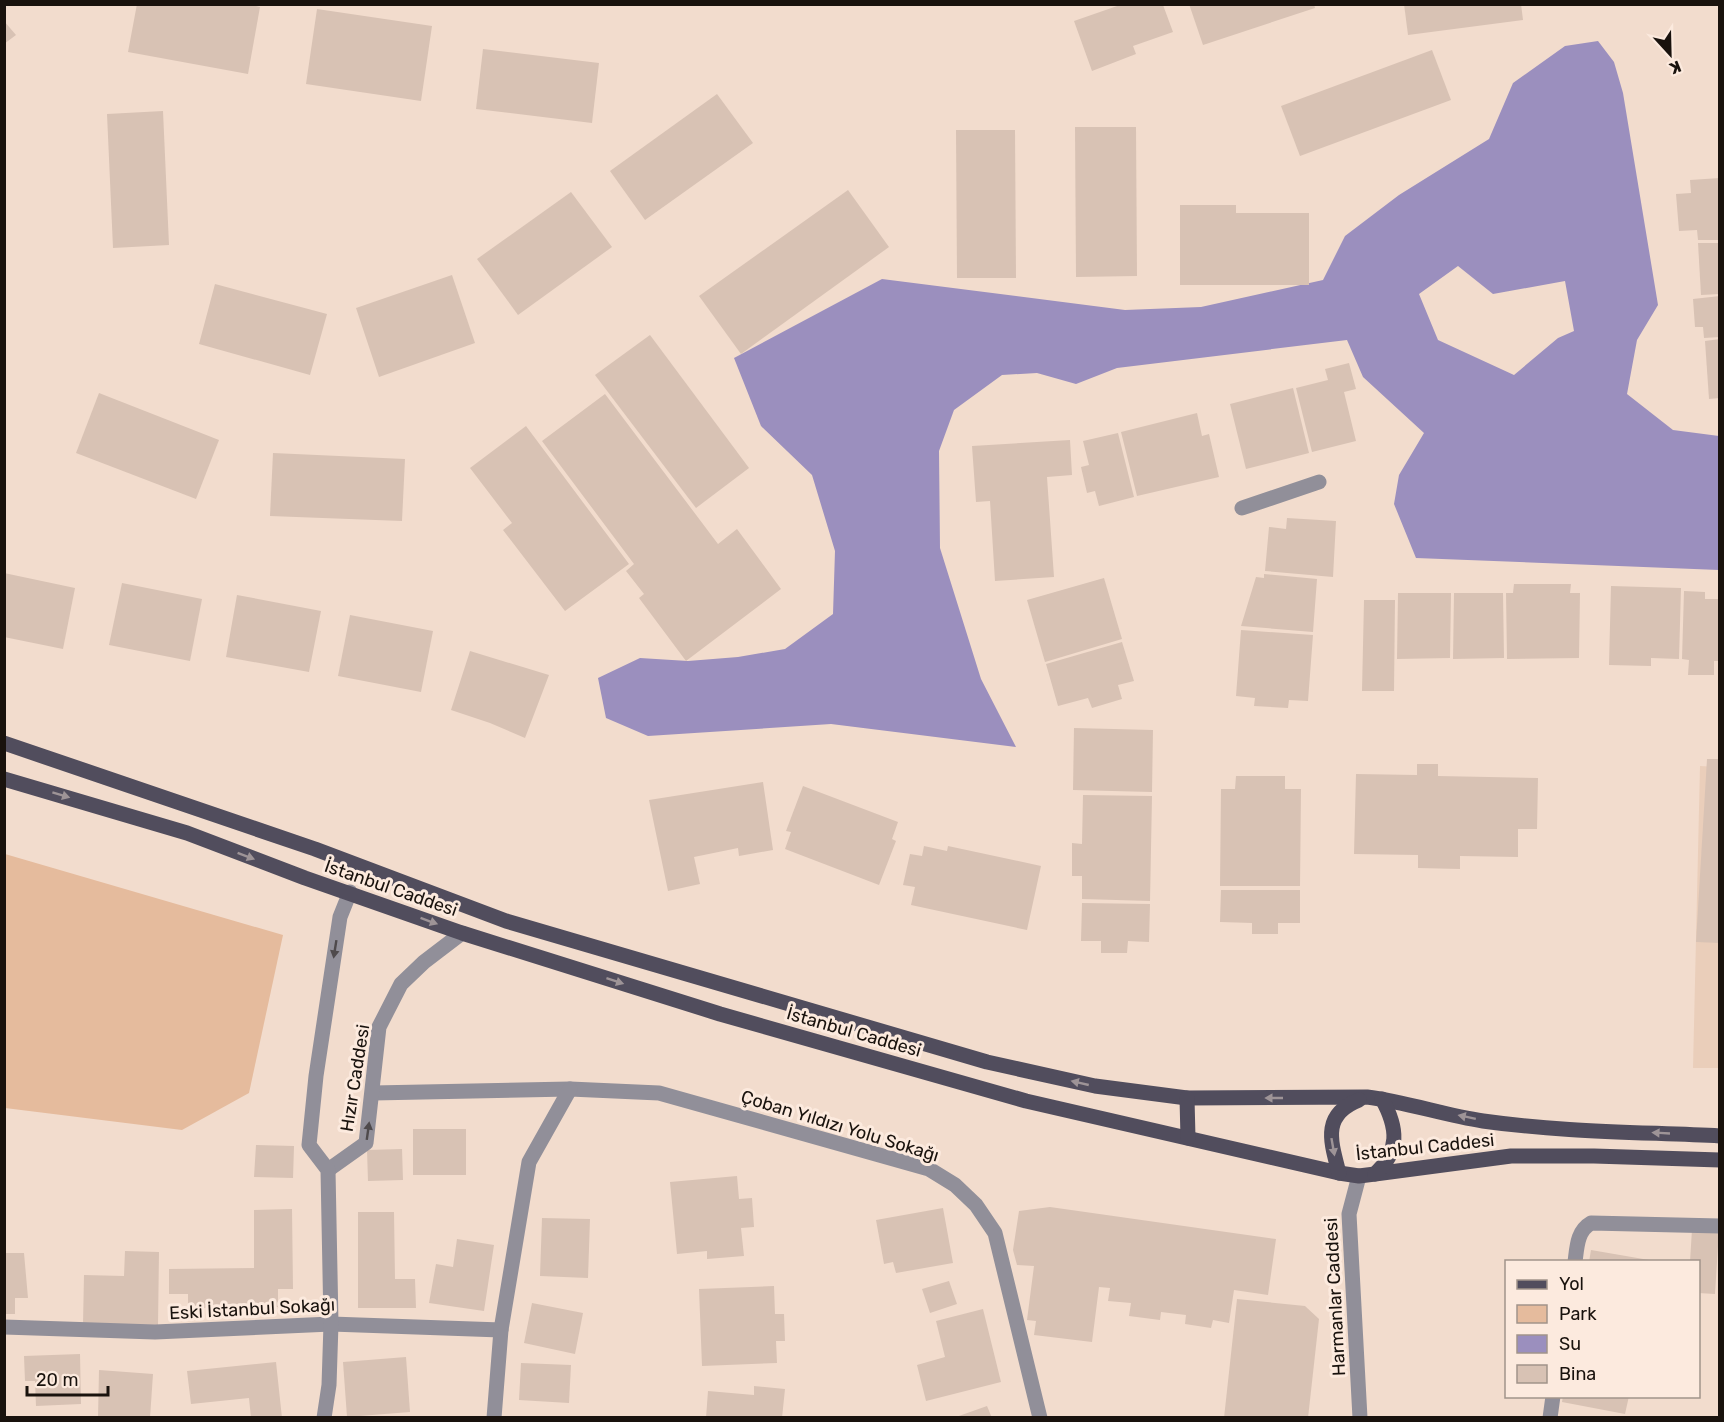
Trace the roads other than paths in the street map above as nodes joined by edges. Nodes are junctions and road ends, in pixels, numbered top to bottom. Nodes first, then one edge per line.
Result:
1 (1319, 482) dead end
2 (1242, 508) dead end
3 (4, 743) edge
4 (4, 779) edge
5 (358, 866) junction
6 (350, 892) junction
7 (462, 933) junction
8 (570, 1089) junction
9 (373, 1093) junction
10 (1187, 1098) junction
11 (1375, 1098) junction
12 (1719, 1136) edge
13 (1188, 1138) junction
14 (1719, 1161) edge
15 (328, 1170) junction
16 (1339, 1173) junction
17 (1375, 1174) junction
18 (1359, 1176) junction
19 (1719, 1226) edge
20 (1575, 1260) edge
21 (331, 1323) junction
22 (4, 1327) edge
23 (501, 1330) junction
24 (1553, 1398) edge
25 (324, 1418) edge
26 (494, 1418) edge
27 (1040, 1418) edge
28 (1360, 1418) edge
29 (1550, 1418) edge

1 - 2 street
3 - 5 main road, İstanbul Caddesi
4 -> 6 main road, İstanbul Caddesi
5 - 6 main road
10 -> 5 main road, İstanbul Caddesi
6 -> 7 main road, İstanbul Caddesi
6 -> 15 street, Hızır Caddesi
7 - 9 street, Hızır Caddesi
7 -> 13 main road, İstanbul Caddesi
8 - 9 street, Çoban Yıldızı Yolu Sokağı
8 - 23 street
8 - 27 street, Çoban Yıldızı Yolu Sokağı
15 -> 9 street, Hızır Caddesi
11 -> 10 main road, İstanbul Caddesi
10 - 13 main road
12 -> 11 main road, İstanbul Caddesi
11 -> 16 main road
11 - 17 main road
13 - 16 main road, İstanbul Caddesi
14 - 17 main road, İstanbul Caddesi
15 - 21 street
16 - 18 main road, İstanbul Caddesi
17 - 18 main road, İstanbul Caddesi
18 - 28 street, Harmanlar Caddesi
19 - 20 street
21 - 22 street, Eski İstanbul Sokağı
21 - 23 street, Eski İstanbul Sokağı
21 - 25 street
23 - 26 street
24 - 29 street

